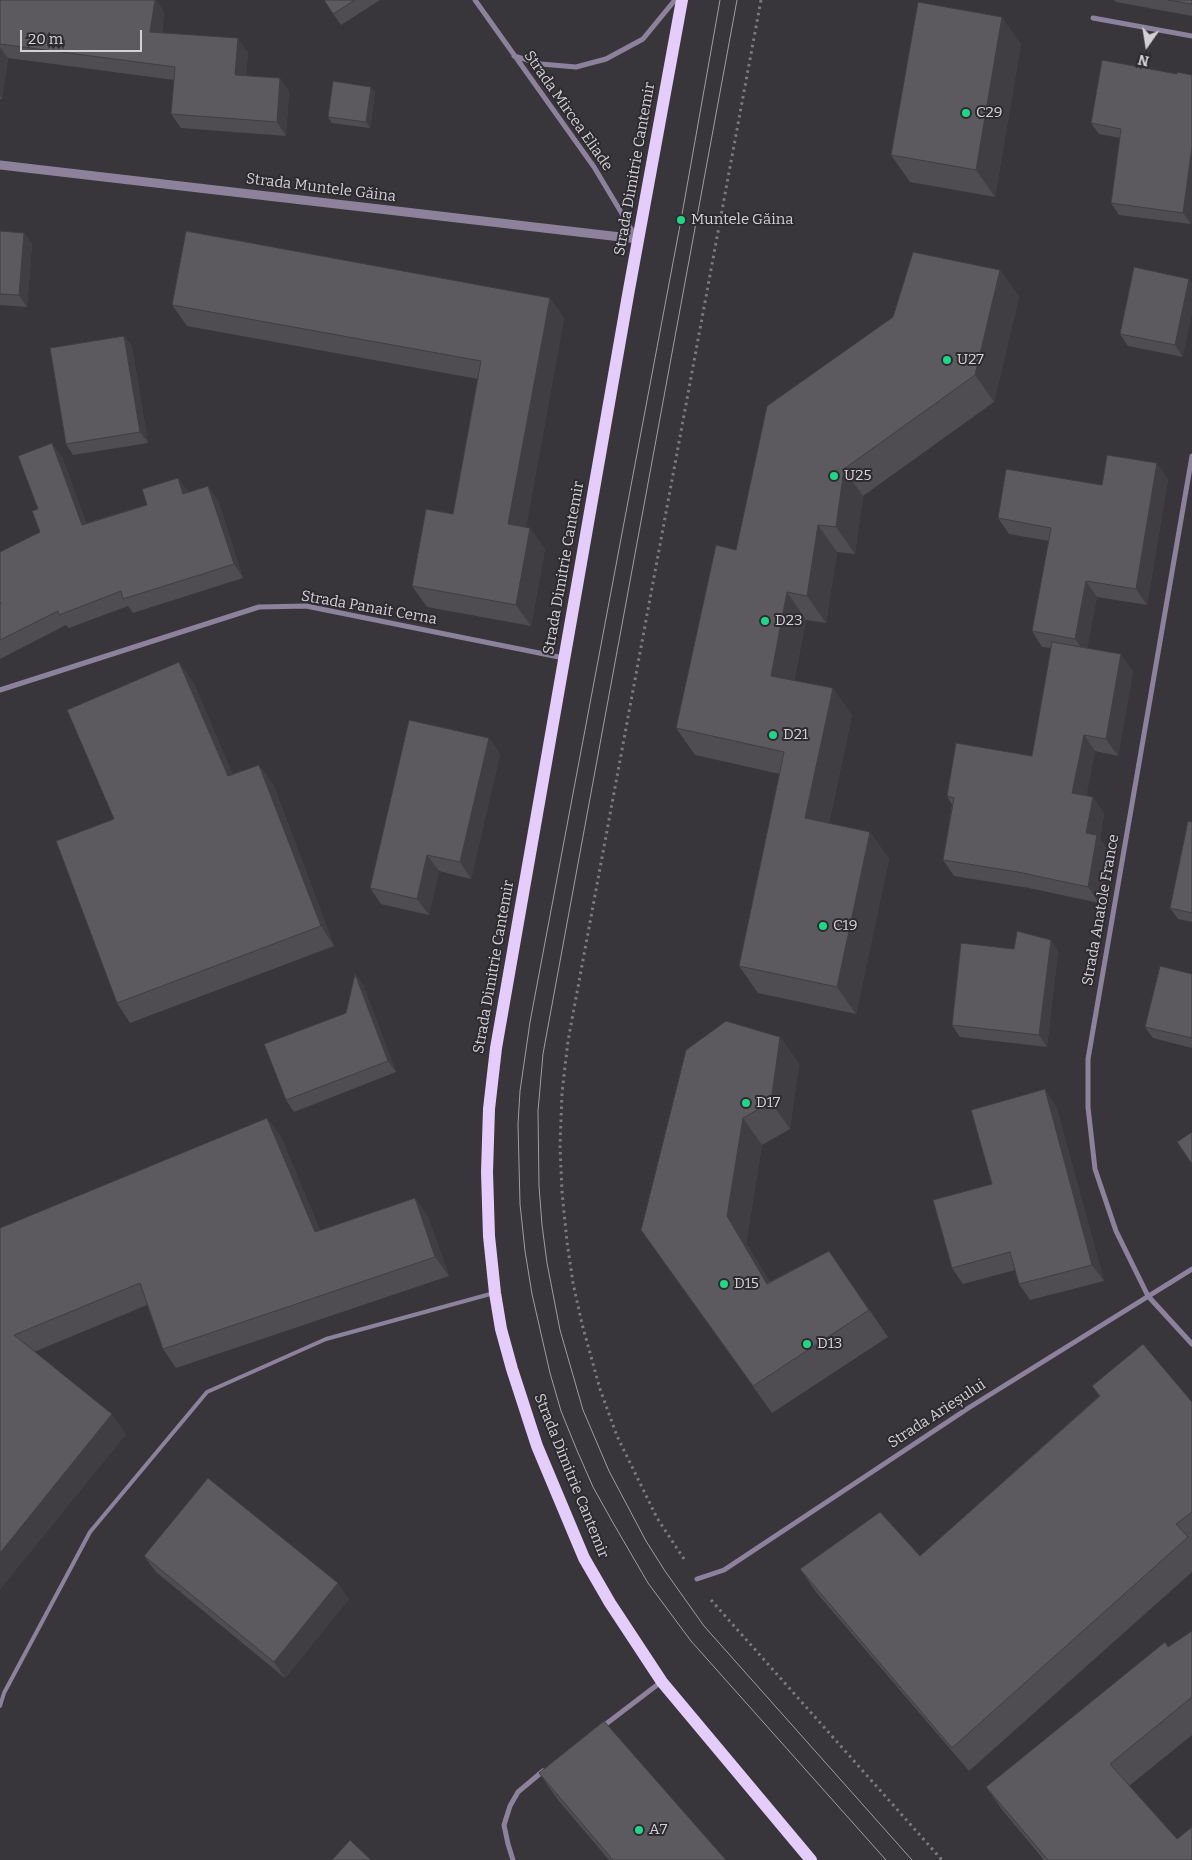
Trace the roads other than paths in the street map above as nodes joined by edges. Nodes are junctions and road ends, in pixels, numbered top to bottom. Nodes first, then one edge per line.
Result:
1 (475, 0) edge
2 (674, 0) edge
3 (682, 0) edge
4 (1094, 18) dead end
5 (1192, 36) edge
6 (514, 56) junction
7 (0, 164) edge
8 (638, 239) junction
9 (1192, 456) edge
10 (565, 658) junction
11 (0, 690) edge
12 (1192, 1269) edge
13 (495, 1293) junction
14 (1148, 1296) junction
15 (1192, 1344) edge
16 (697, 1579) road end
17 (662, 1682) junction
18 (0, 1706) edge
19 (598, 1730) edge
20 (544, 1770) edge
21 (513, 1860) edge
22 (811, 1860) edge

1 - 6 street, Strada Mircea Eliade
2 - 6 street
3 - 8 main road, Strada Dimitrie Cantemir
4 - 5 street
6 - 8 street, Strada Mircea Eliade
7 - 8 street, Strada Muntele Găina
8 - 10 main road, Strada Dimitrie Cantemir
9 - 14 street, Strada Anatole France
10 - 11 street, Strada Panait Cerna
10 - 13 main road, Strada Dimitrie Cantemir
12 - 14 street, Strada Arieșului
13 - 17 main road, Strada Dimitrie Cantemir
13 - 18 lane
14 - 15 street, Strada Anatole France
14 - 16 street, Strada Arieșului
17 - 19 street
17 - 22 main road, Strada Dimitrie Cantemir
20 - 21 street

